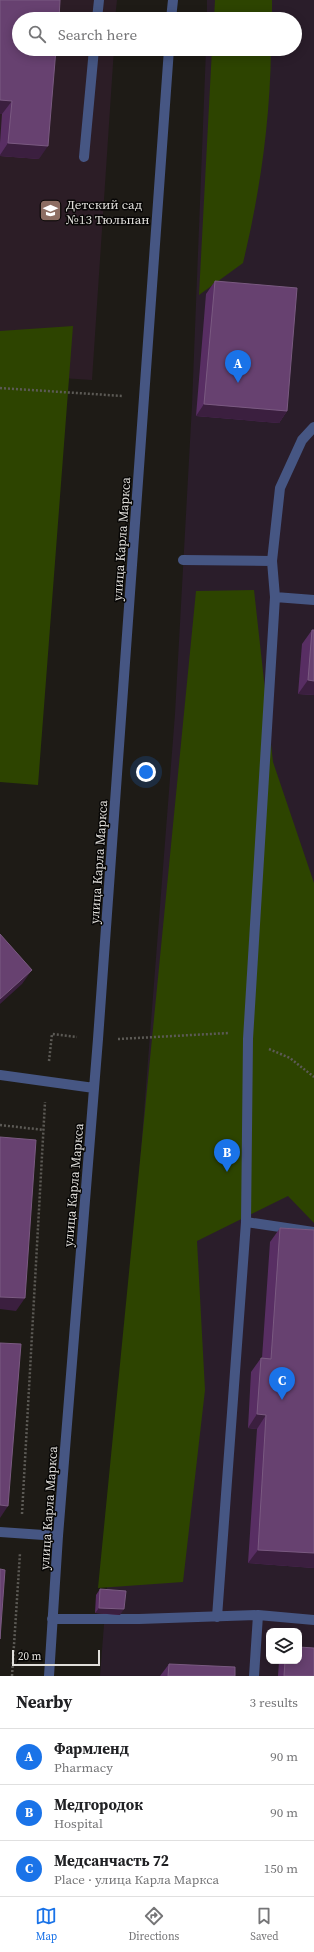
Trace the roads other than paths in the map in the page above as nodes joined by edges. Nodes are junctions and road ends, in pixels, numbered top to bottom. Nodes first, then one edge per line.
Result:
1 (99, 0) edge
2 (173, 0) edge
3 (98, 12) edge
4 (172, 12) edge
5 (93, 56) edge
6 (168, 56) edge
7 (84, 157) dead end
8 (314, 427) edge
9 (183, 560) dead end
10 (272, 561) junction
11 (275, 597) junction
12 (314, 600) edge
13 (0, 1075) edge
14 (94, 1088) junction
15 (246, 1222) junction
16 (314, 1232) edge
17 (0, 1532) edge
18 (58, 1536) junction
19 (258, 1615) junction
20 (217, 1617) junction
21 (52, 1619) junction
22 (314, 1620) edge
23 (49, 1676) edge
24 (254, 1676) edge

1 - 3 street
2 - 4 street
5 - 7 street
6 - 14 street, улица Карла Маркса
8 - 10 street
9 - 10 street
10 - 11 street
11 - 12 street
11 - 15 street
13 - 14 street
14 - 18 street, улица Карла Маркса
15 - 16 street
15 - 20 street
17 - 18 street
18 - 21 street, улица Карла Маркса
19 - 20 street
19 - 22 street
19 - 24 street
20 - 21 street
21 - 23 street, улица Карла Маркса

